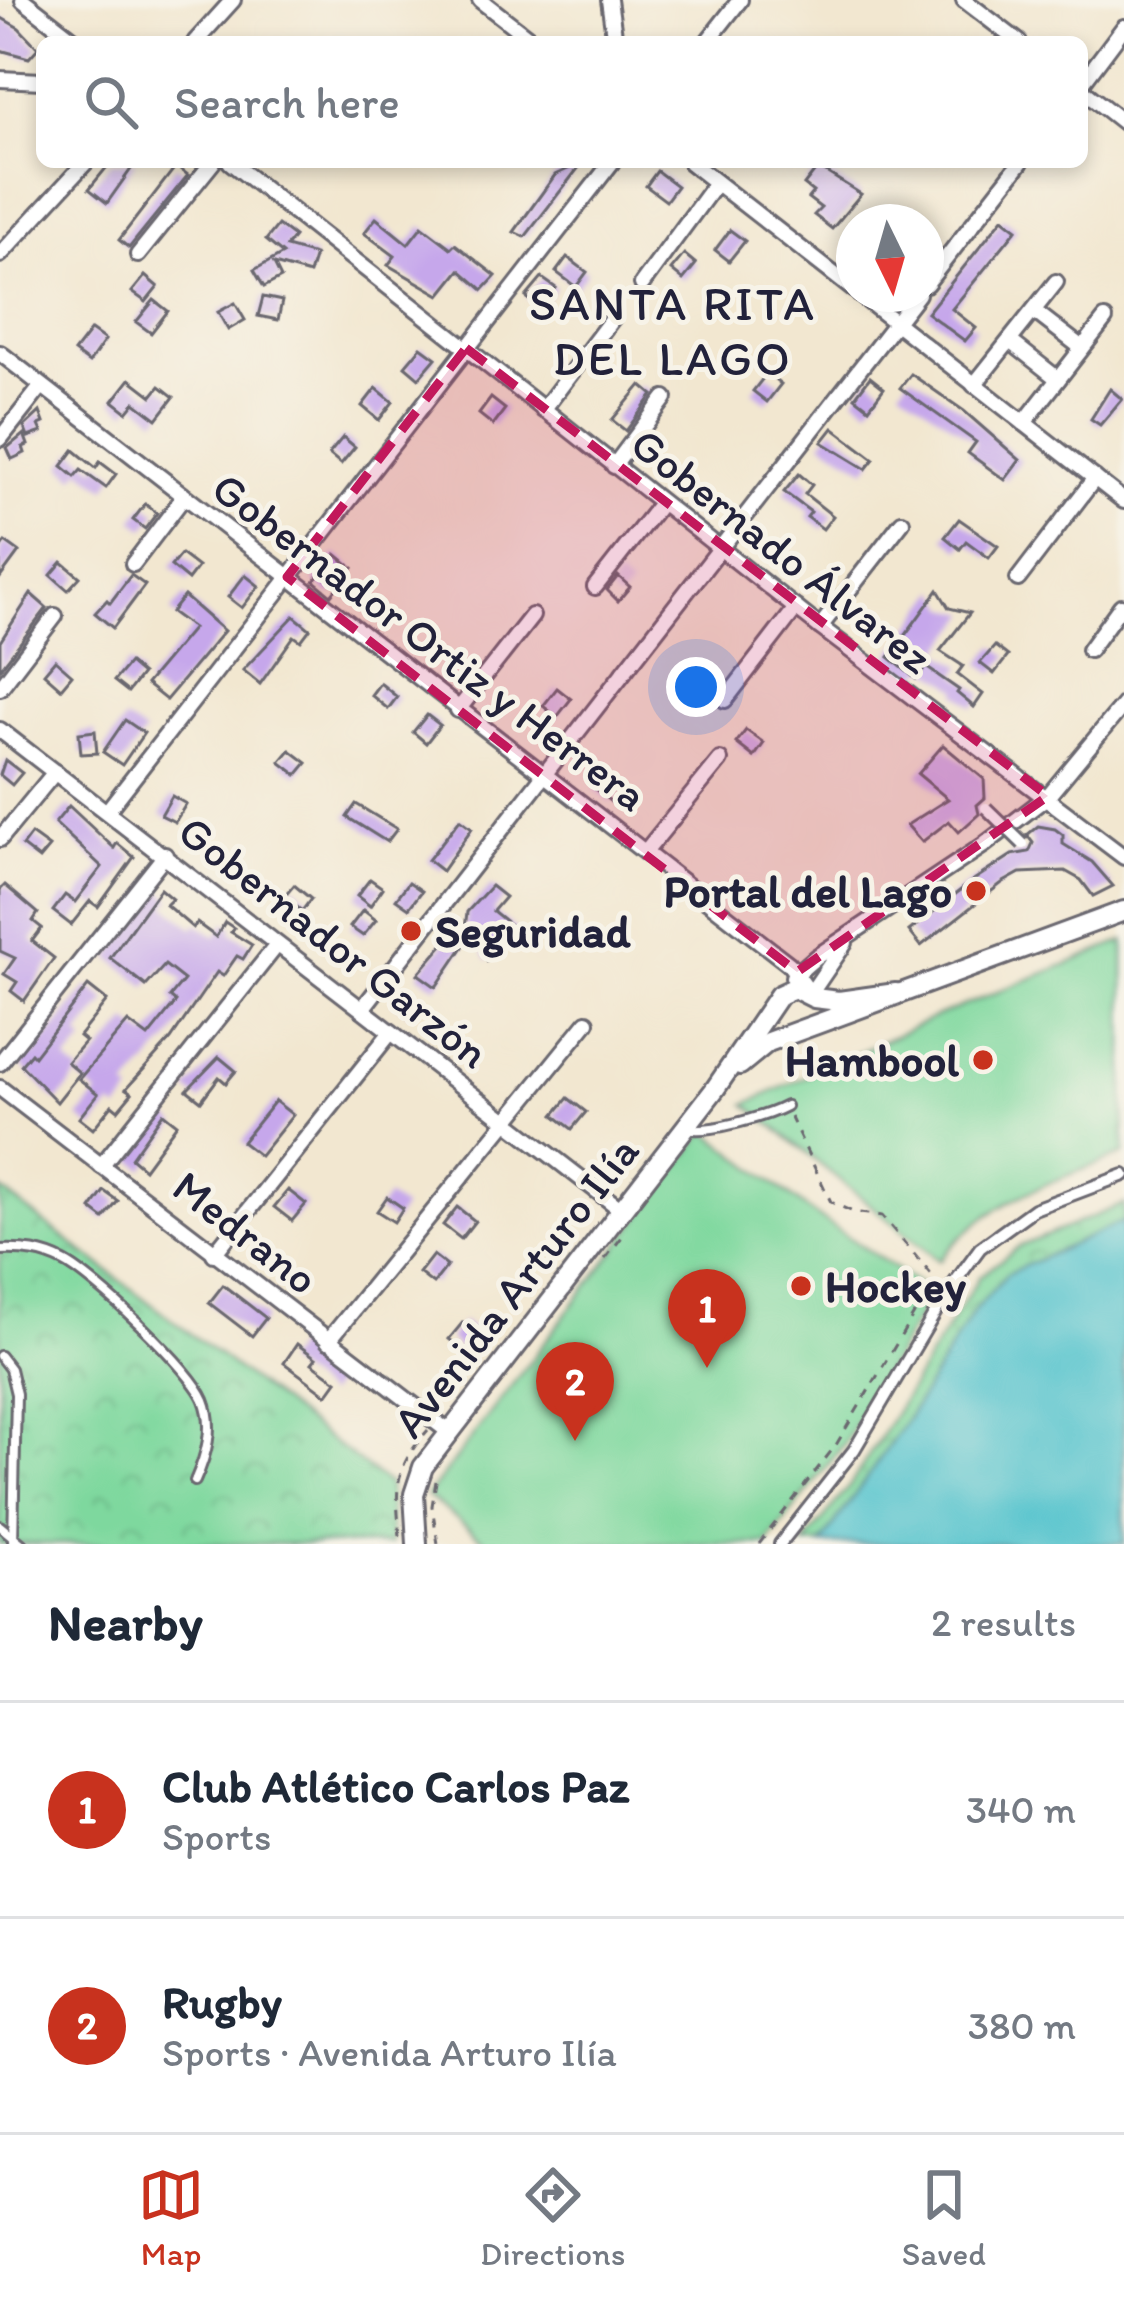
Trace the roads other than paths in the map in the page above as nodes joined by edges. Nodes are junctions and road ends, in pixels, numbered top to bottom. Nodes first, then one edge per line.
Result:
1 (23, 0) edge
2 (233, 0) edge
3 (480, 0) edge
4 (609, 0) edge
5 (740, 0) edge
6 (964, 0) edge
7 (1124, 27) edge
8 (69, 36) edge
9 (200, 36) edge
10 (526, 36) edge
11 (614, 36) edge
12 (712, 36) edge
13 (1010, 36) edge
14 (1088, 78) edge
15 (0, 79) edge
16 (36, 81) edge
17 (1088, 92) edge
18 (1124, 123) edge
19 (80, 168) edge
20 (208, 168) edge
21 (238, 168) edge
22 (607, 168) edge
23 (697, 168) edge
24 (1016, 168) edge
25 (716, 184) junction
26 (0, 255) edge
27 (138, 255) dead end
28 (944, 261) edge
29 (836, 276) edge
30 (1056, 282) dead end
31 (642, 284) dead end
32 (1034, 311) junction
33 (883, 312) edge
34 (904, 312) edge
35 (612, 319) dead end
36 (1105, 319) dead end
37 (896, 322) junction
38 (1011, 342) junction
39 (466, 348) junction
40 (1082, 348) junction
41 (0, 353) edge
42 (1058, 379) junction
43 (974, 385) junction
44 (41, 387) junction
45 (665, 398) dead end
46 (543, 410) junction
47 (1024, 424) junction
48 (0, 439) edge
49 (614, 466) junction
50 (1095, 478) junction
51 (183, 498) junction
52 (1124, 501) edge
53 (662, 502) junction
54 (902, 523) dead end
55 (721, 549) junction
56 (133, 564) dead end
57 (287, 577) junction
58 (1018, 579) dead end
59 (595, 587) dead end
60 (796, 608) junction
61 (1124, 608) edge
62 (55, 616) dead end
63 (532, 616) dead end
64 (820, 627) junction
65 (1090, 650) dead end
66 (0, 688) edge
67 (725, 700) dead end
68 (1124, 704) edge
69 (458, 710) junction
70 (0, 730) edge
71 (720, 760) dead end
72 (55, 772) junction
73 (543, 774) junction
74 (1048, 796) junction
75 (986, 808) dead end
76 (108, 810) junction
77 (0, 839) edge
78 (1023, 844) dead end
79 (646, 851) junction
80 (165, 855) junction
81 (1124, 857) edge
82 (1124, 911) edge
83 (848, 939) junction
84 (277, 944) junction
85 (797, 972) junction
86 (896, 993) junction
87 (811, 994) junction
88 (780, 995) junction
89 (362, 1009) junction
90 (587, 1022) dead end
91 (804, 1031) junction
92 (391, 1032) junction
93 (0, 1063) edge
94 (0, 1088) edge
95 (715, 1089) junction
96 (786, 1106) road end
97 (505, 1120) junction
98 (686, 1127) junction
99 (100, 1166) junction
100 (1124, 1174) edge
101 (622, 1211) junction
102 (0, 1250) edge
103 (214, 1254) junction
104 (328, 1341) junction
105 (0, 1356) edge
106 (449, 1432) junction
107 (195, 1481) dead end
108 (0, 1526) edge
109 (17, 1542) edge
110 (418, 1544) edge
111 (780, 1544) edge

1 - 8 street
2 - 9 street
3 - 10 street
4 - 11 street
5 - 12 street
6 - 13 street
7 - 14 street
15 - 16 street
17 - 18 street
19 - 26 street
20 - 27 street
21 - 39 street, Gobernado Álvarez
22 - 39 street
23 - 25 street
24 - 28 street
25 - 29 street
25 - 31 street
30 - 32 street
32 - 38 street
32 - 40 street
33 - 37 street
34 - 37 street
35 - 46 street
36 - 40 street
37 - 43 street
37 - 55 street
38 - 42 street
38 - 43 street
39 - 46 street, Gobernado Álvarez
39 - 57 street
40 - 42 street
41 - 44 street, Gobernador Ortiz y Herrera
42 - 47 street
43 - 47 street
44 - 48 street
44 - 51 street, Gobernador Ortiz y Herrera
45 - 49 street
46 - 49 street, Gobernado Álvarez
47 - 50 street
49 - 53 street, Gobernado Álvarez
50 - 52 street
50 - 58 street
51 - 56 street
51 - 57 street, Gobernador Ortiz y Herrera
53 - 55 street, Gobernado Álvarez
53 - 59 street
54 - 64 street
55 - 60 street, Gobernado Álvarez
55 - 73 street
57 - 69 street, Gobernador Ortiz y Herrera
57 - 76 street
60 - 64 street, Gobernado Álvarez
60 - 67 street
61 - 65 street
62 - 66 street
63 - 69 street
64 - 74 street, Gobernado Álvarez
68 - 74 street
69 - 73 street, Gobernador Ortiz y Herrera
70 - 72 street, Gobernador Garzón
71 - 79 street
72 - 76 street, Gobernador Garzón
72 - 77 street
73 - 79 street, Gobernador Ortiz y Herrera
73 - 89 street
74 - 81 street, Gobernado Álvarez
74 - 83 street
75 - 78 street, bridge
76 - 80 street, Gobernador Garzón
79 - 85 street, Gobernador Ortiz y Herrera
80 - 84 street, Gobernador Garzón
80 - 93 street
82 - 86 main road, Avenida Arturo Ilía
83 - 85 street
83 - 87 street
84 - 89 street, Gobernador Garzón
84 - 99 street
85 - 87 street, Gobernador Ortiz y Herrera
85 - 88 street
86 - 87 main road, Avenida Arturo Ilía
86 - 91 main road, Avenida Arturo Ilía
87 - 88 main road
87 - 91 main road
88 - 91 main road
88 - 95 main road, Avenida Arturo Ilía
89 - 92 street, Gobernador Garzón
90 - 97 street
91 - 95 main road, Avenida Arturo Ilía
92 - 97 street, Gobernador Garzón
92 - 103 street
94 - 99 street, Medrano
95 - 98 main road, Avenida Arturo Ilía
96 - 98 lane
97 - 101 street, Gobernador Garzón
97 - 104 street
98 - 101 main road, Avenida Arturo Ilía
99 - 103 street, Medrano
100 - 111 street
101 - 106 main road, Avenida Arturo Ilía
102 - 107 lane
103 - 104 street, Medrano
104 - 106 street, Medrano
105 - 109 lane
106 - 110 main road, Avenida Arturo Ilía
108 - 109 lane

